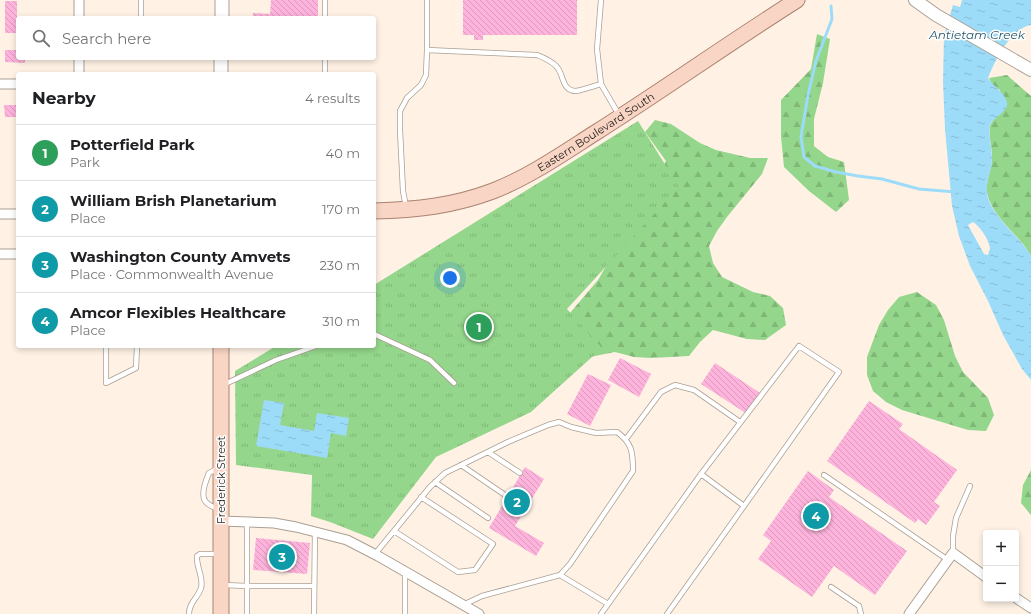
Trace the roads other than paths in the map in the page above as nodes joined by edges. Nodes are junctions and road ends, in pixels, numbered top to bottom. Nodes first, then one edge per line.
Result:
1 (79, 0) edge
2 (141, 0) edge
3 (222, 0) edge
4 (325, 0) edge
5 (427, 0) edge
6 (601, 0) edge
7 (797, 0) edge
8 (915, 0) edge
9 (79, 16) edge
10 (141, 16) edge
11 (222, 16) edge
12 (325, 16) edge
13 (428, 50) junction
14 (79, 60) edge
15 (221, 60) edge
16 (325, 60) edge
17 (1031, 70) edge
18 (79, 72) edge
19 (221, 72) edge
20 (325, 72) edge
21 (0, 84) edge
22 (16, 84) edge
23 (601, 84) junction
24 (620, 117) junction
25 (406, 210) junction
26 (376, 212) edge
27 (0, 214) edge
28 (16, 214) edge
29 (0, 254) edge
30 (16, 254) edge
31 (376, 335) edge
32 (106, 348) edge
33 (137, 348) edge
34 (221, 348) edge
35 (310, 348) edge
36 (454, 383) dead end
37 (222, 386) junction
38 (740, 422) junction
39 (626, 439) junction
40 (488, 452) junction
41 (461, 465) junction
42 (520, 473) dead end
43 (701, 474) junction
44 (824, 475) dead end
45 (435, 482) junction
46 (970, 486) dead end
47 (505, 495) dead end
48 (421, 497) junction
49 (744, 506) junction
50 (221, 516) junction
51 (488, 518) dead end
52 (247, 522) junction
53 (315, 531) junction
54 (394, 531) junction
55 (221, 554) junction
56 (375, 554) junction
57 (950, 556) junction
58 (405, 571) junction
59 (983, 574) edge
60 (560, 575) junction
61 (221, 585) junction
62 (247, 586) junction
63 (314, 586) junction
64 (831, 587) dead end
65 (1019, 600) edge
66 (608, 604) junction
67 (464, 605) junction
68 (1031, 608) edge
69 (189, 614) edge
70 (221, 614) edge
71 (247, 614) edge
72 (314, 614) edge
73 (404, 614) edge
74 (479, 614) edge
75 (601, 614) edge
76 (667, 614) edge
77 (862, 614) edge
78 (909, 614) edge

1 - 9 street
2 - 10 lane
3 - 11 main road
4 - 12 lane
5 - 13 lane
6 - 23 lane
7 - 24 main road, Eastern Boulevard South
8 - 17 street
13 - 23 lane
13 - 25 lane
14 - 18 street
15 - 19 main road
16 - 20 lane
21 - 22 street
23 - 24 lane
24 - 25 main road, Eastern Boulevard South
25 - 26 main road, Eastern Boulevard South
27 - 28 street
29 - 30 street
31 - 36 lane
32 - 33 lane
34 - 37 main road, Frederick Street
35 - 37 lane
37 - 50 main road, Frederick Street
38 - 39 lane
38 - 43 lane
38 - 49 lane
39 - 40 lane
39 - 60 lane
40 - 41 lane
40 - 42 lane
41 - 45 lane
41 - 47 lane
43 - 49 lane
43 - 66 lane
44 - 57 lane
45 - 48 lane
45 - 51 lane
46 - 57 lane
48 - 54 lane
48 - 54 lane
49 - 76 lane
50 - 52 street
50 - 55 main road, Frederick Street
52 - 53 street
52 - 62 lane
53 - 56 street
53 - 63 lane
54 - 56 lane
55 - 61 main road, Frederick Street
55 - 69 lane
56 - 58 street
57 - 59 street
57 - 78 street
58 - 67 street
58 - 73 lane
60 - 66 lane
60 - 67 lane
61 - 62 lane
61 - 70 main road, Frederick Street
62 - 63 lane
62 - 71 lane
63 - 72 lane
64 - 77 lane
65 - 68 street
66 - 75 lane
67 - 74 street

